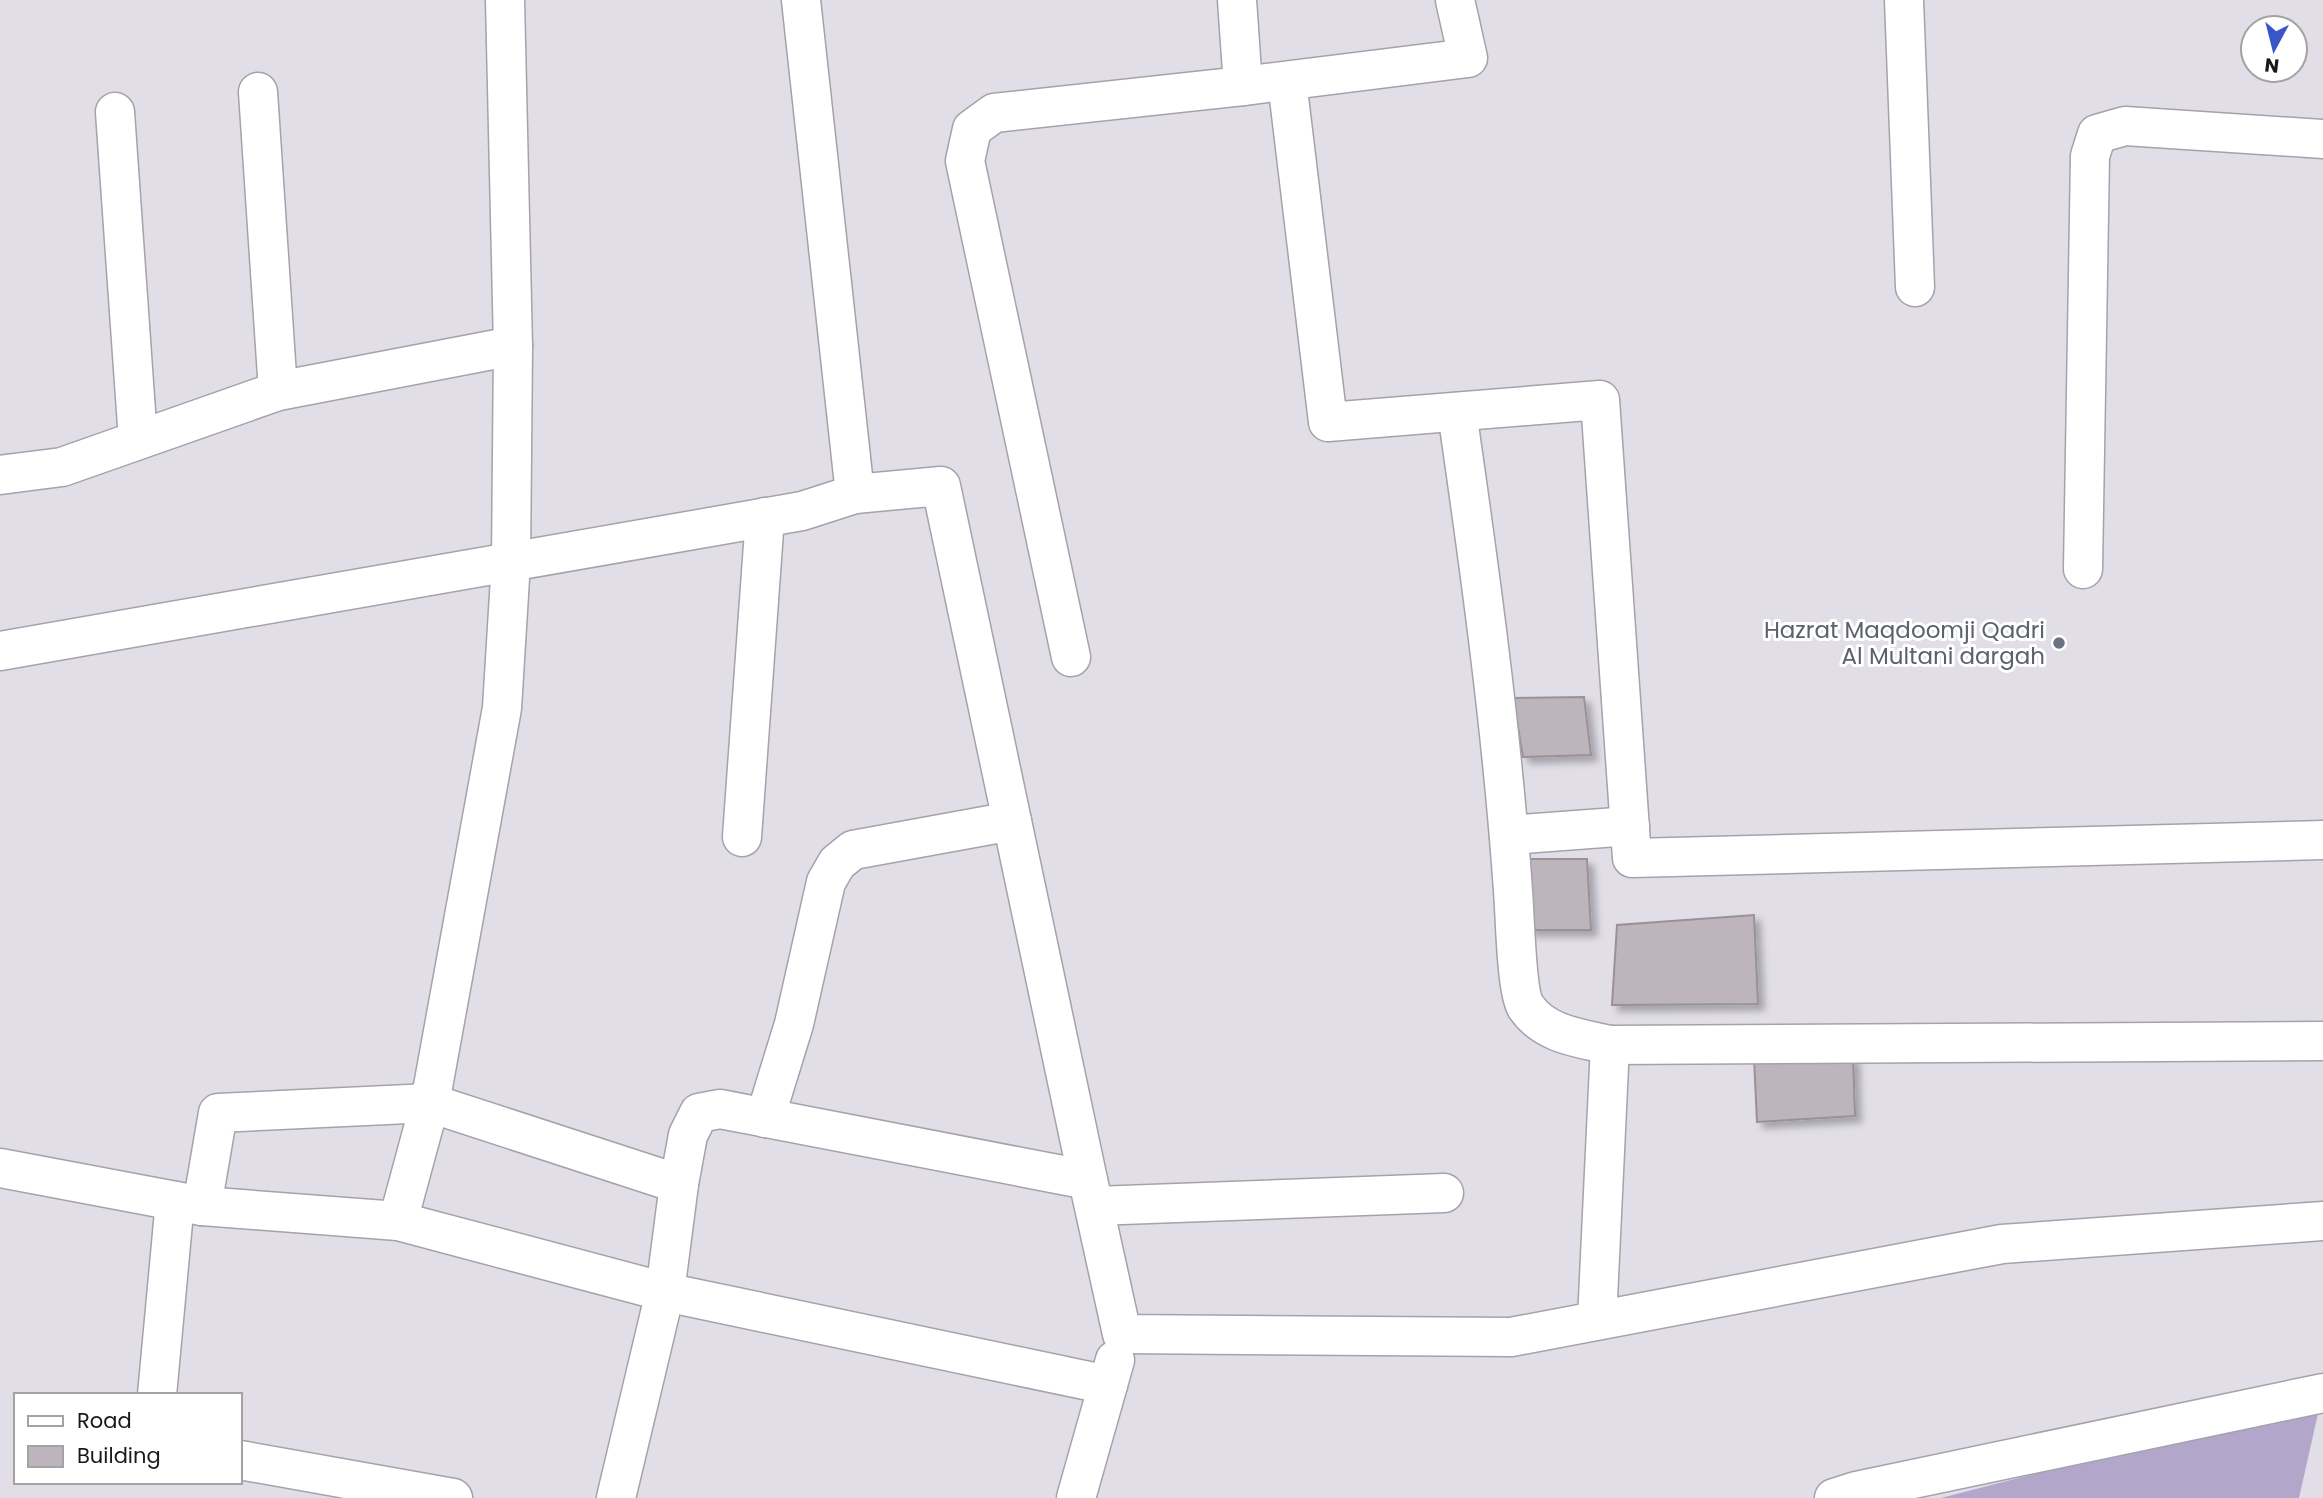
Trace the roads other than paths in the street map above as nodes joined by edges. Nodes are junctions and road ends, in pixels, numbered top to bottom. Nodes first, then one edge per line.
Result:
1 (505, 0) edge
2 (801, 0) edge
3 (1237, 0) edge
4 (1455, 0) edge
5 (1904, 0) edge
6 (1287, 81) junction
7 (1243, 86) junction
8 (258, 92) dead end
9 (115, 112) dead end
10 (2323, 139) edge
11 (1915, 287) dead end
12 (513, 346) junction
13 (278, 391) junction
14 (1457, 412) junction
15 (138, 440) junction
16 (0, 475) edge
17 (855, 494) junction
18 (765, 517) junction
19 (511, 562) junction
20 (2083, 569) dead end
21 (0, 651) edge
22 (1071, 657) dead end
23 (1012, 821) junction
24 (1630, 826) junction
25 (1510, 835) junction
26 (742, 837) dead end
27 (2323, 840) edge
28 (2323, 1041) edge
29 (1610, 1045) junction
30 (429, 1103) junction
31 (765, 1118) junction
32 (0, 1168) edge
33 (679, 1184) junction
34 (1091, 1193) junction
35 (1444, 1193) dead end
36 (189, 1203) junction
37 (398, 1221) junction
38 (2323, 1221) edge
39 (665, 1292) junction
40 (1597, 1321) junction
41 (1122, 1334) junction
42 (1108, 1385) junction
43 (157, 1393) edge
44 (2323, 1393) edge
45 (242, 1460) edge
46 (453, 1498) edge
47 (616, 1498) edge
48 (1076, 1498) edge
49 (1834, 1498) edge

1 - 12 street
2 - 17 street
3 - 7 street
4 - 6 street
5 - 11 street
6 - 7 street
6 - 14 street
7 - 22 street
8 - 13 street
9 - 15 street
10 - 20 street
12 - 13 street
12 - 19 street
13 - 15 street
14 - 24 street
14 - 25 street
15 - 16 street
17 - 18 street
17 - 23 street
18 - 19 street
18 - 26 street
19 - 21 street
19 - 30 street
23 - 31 street
23 - 34 street
24 - 25 street
24 - 27 street
25 - 29 street
28 - 29 street
29 - 40 street
30 - 33 street
30 - 36 street
30 - 37 street
31 - 33 street
31 - 34 street
32 - 36 street
33 - 39 street
34 - 35 street
34 - 41 street
36 - 37 street
36 - 43 street
37 - 39 street
38 - 40 street
39 - 42 street
39 - 47 street
40 - 41 street
41 - 42 street
42 - 48 street
44 - 49 street
45 - 46 street

